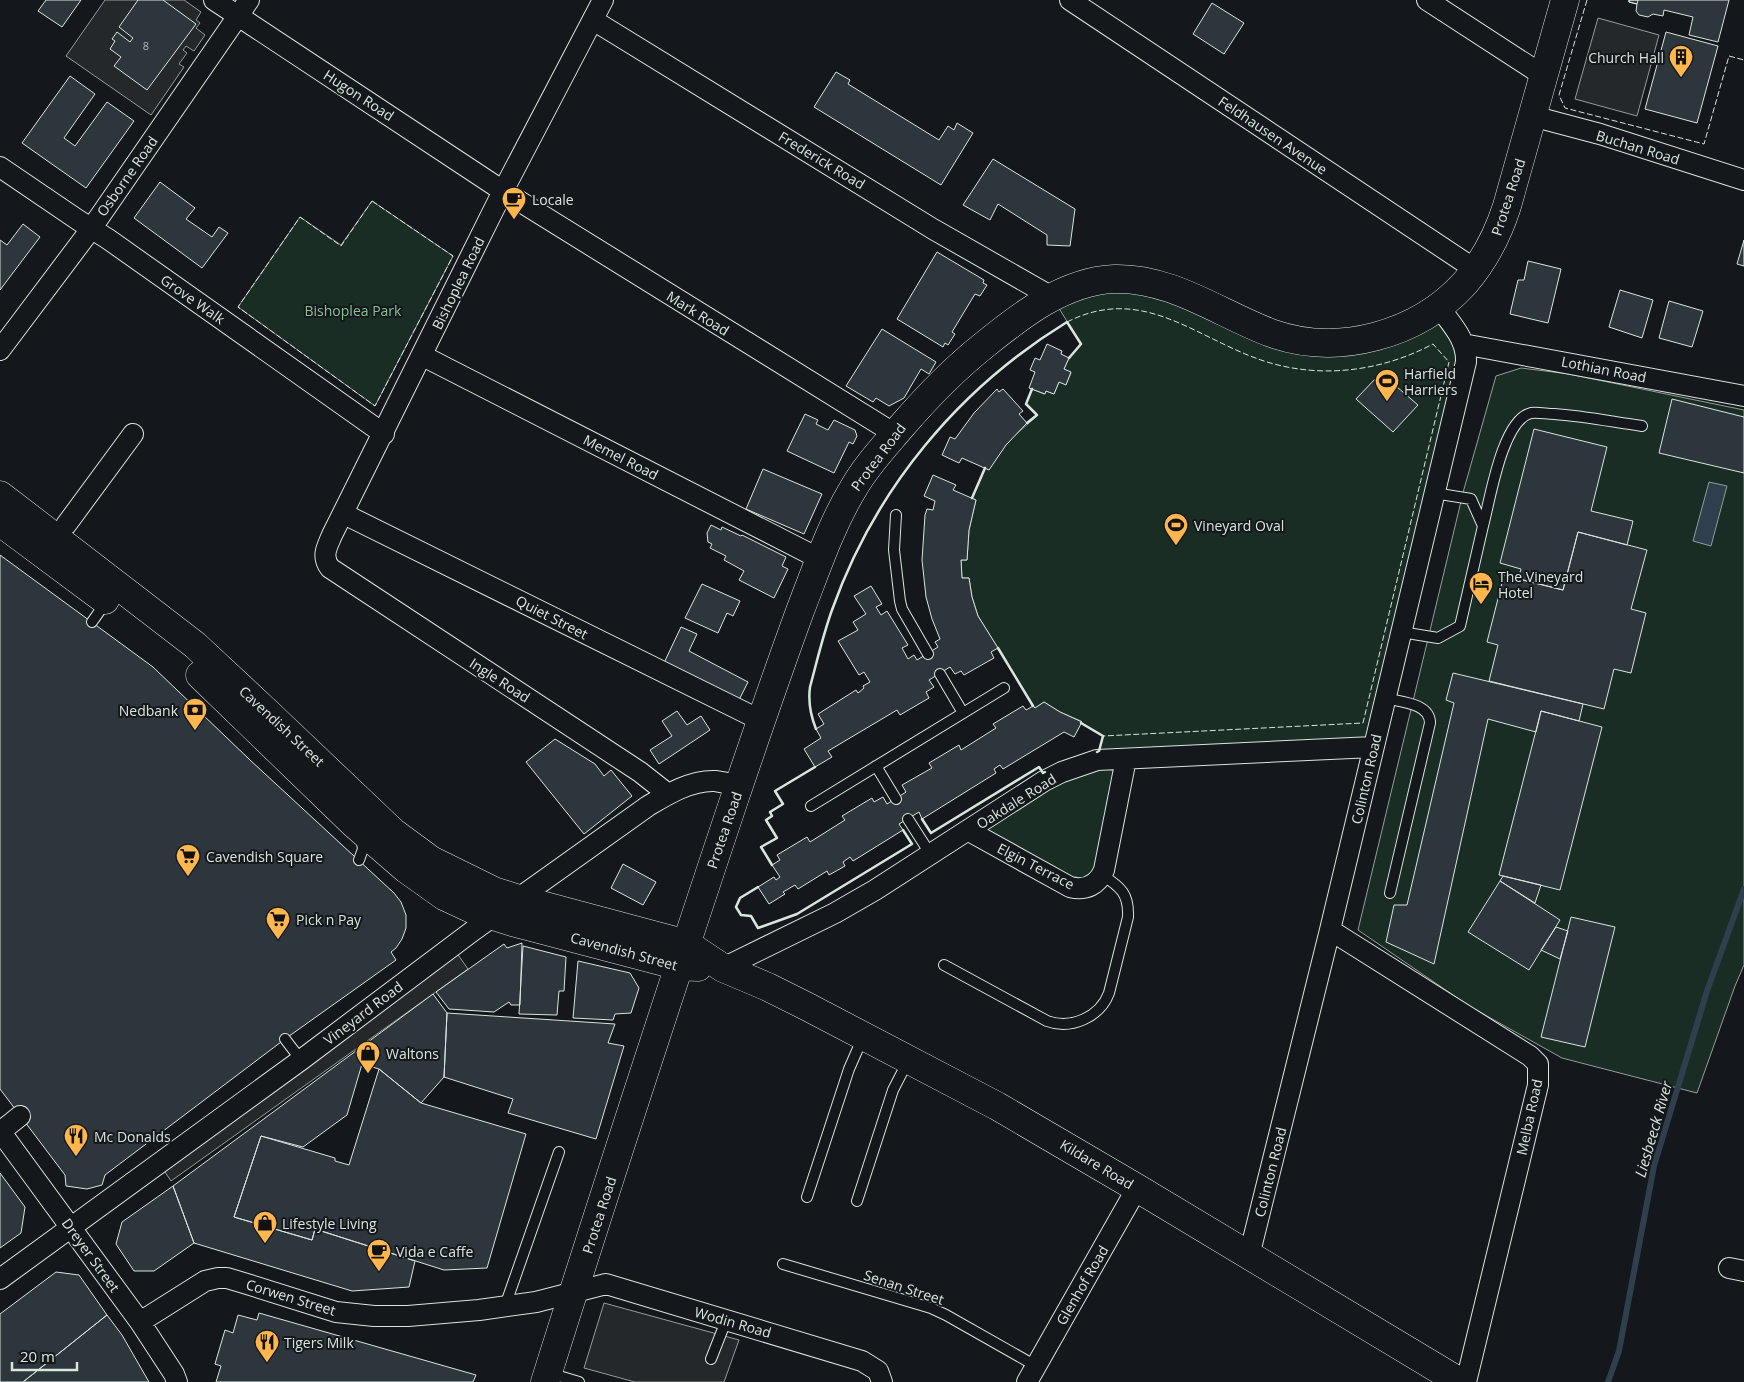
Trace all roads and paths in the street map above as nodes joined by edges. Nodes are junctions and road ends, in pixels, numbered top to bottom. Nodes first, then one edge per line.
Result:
1 (214, 0) edge
2 (603, 0) edge
3 (1070, 0) edge
4 (1428, 0) edge
5 (1565, 0) edge
6 (243, 8) edge
7 (593, 20) junction
8 (1544, 76) junction
9 (1532, 116) junction
10 (0, 166) edge
11 (1744, 180) edge
12 (503, 191) junction
13 (90, 228) junction
14 (1476, 270) junction
15 (1052, 297) junction
16 (1438, 307) junction
17 (1463, 344) junction
18 (0, 350) edge
19 (423, 356) junction
20 (1744, 396) edge
21 (1642, 426) dead end
22 (132, 434) dead end
23 (384, 434) junction
24 (895, 434) junction
25 (1434, 493) junction
26 (0, 495) edge
27 (344, 514) junction
28 (896, 515) dead end
29 (0, 522) edge
30 (66, 525) dead end
31 (1483, 526) junction
32 (820, 559) junction
33 (330, 568) joint
34 (1401, 632) junction
35 (928, 654) dead end
36 (940, 674) dead end
37 (1004, 688) dead end
38 (1385, 698) junction
39 (963, 712) junction
40 (760, 720) junction
41 (1374, 747) junction
42 (1126, 759) junction
43 (876, 766) junction
44 (739, 786) junction
45 (668, 794) junction
46 (896, 799) dead end
47 (811, 806) dead end
48 (908, 819) dead end
49 (354, 824) junction
50 (969, 831) junction
51 (930, 855) junction
52 (359, 860) dead end
53 (1102, 875) junction
54 (1390, 894) dead end
55 (518, 899) junction
56 (495, 916) junction
57 (1330, 930) junction
58 (683, 955) junction
59 (944, 965) dead end
60 (723, 968) junction
61 (863, 1036) junction
62 (285, 1039) dead end
63 (301, 1060) junction
64 (909, 1060) junction
65 (20, 1116) dead end
66 (0, 1132) edge
67 (558, 1152) dead end
68 (1137, 1188) junction
69 (807, 1197) dead end
70 (856, 1201) dead end
71 (71, 1227) junction
72 (1249, 1256) junction
73 (783, 1264) dead end
74 (0, 1279) edge
75 (574, 1293) junction
76 (505, 1306) junction
77 (726, 1320) junction
78 (140, 1322) junction
79 (711, 1358) dead end
80 (1031, 1374) edge
81 (546, 1378) edge
82 (177, 1382) edge
83 (579, 1382) edge
84 (882, 1382) edge
85 (1460, 1382) edge
86 (1466, 1382) edge

1 - 6 street, Hugon Road
2 - 7 street, Bishoplea Road
3 - 14 street, Feldhausen Avenue
4 - 8 street
5 - 8 street, Protea Road
6 - 12 street, Hugon Road
6 - 13 street, Osborne Road
7 - 12 street, Bishoplea Road
7 - 15 street, Frederick Road
8 - 9 street, Protea Road
9 - 11 street, Buchan Road
9 - 14 street, Protea Road
10 - 13 street, Grove Walk
12 - 19 street, Bishoplea Road
12 - 24 street, Mark Road
13 - 18 street, Osborne Road
13 - 23 street, Grove Walk
14 - 16 street, Protea Road
15 - 16 street, Protea Road
15 - 24 street, Protea Road
16 - 17 street, Colinton Road
17 - 20 street, Lothian Road
17 - 25 street, Colinton Road
19 - 23 street, Bishoplea Road
19 - 32 street, Memel Road
21 - 31 lane
22 - 30 street
23 - 27 street, Bishoplea Road
24 - 32 street, Protea Road
25 - 31 lane
25 - 34 street, Colinton Road
26 - 55 street, Cavendish Street
27 - 33 street, Bishoplea Road
27 - 40 street, Quiet Street
28 - 35 lane
29 - 49 street, Cavendish Street
31 - 34 lane
32 - 40 street, Protea Road
33 - 45 street, Ingle Road
34 - 38 street, Colinton Road
36 - 39 lane
37 - 39 lane
38 - 41 street, Colinton Road
38 - 54 lane
39 - 43 lane
40 - 44 street, Protea Road
41 - 42 street, Oakdale Road
41 - 57 street, Colinton Road
42 - 50 street, Oakdale Road
42 - 53 street
43 - 46 lane
43 - 47 lane
44 - 45 street, Vineyard Road
44 - 58 street, Protea Road
45 - 55 street, Vineyard Road
48 - 51 lane
49 - 52 lane
49 - 56 street, Cavendish Street
50 - 51 street, Oakdale Road
50 - 53 street, Elgin Terrace
51 - 60 street, Oakdale Road
53 - 59 lane
55 - 56 street, Vineyard Road
55 - 58 street, Cavendish Street
56 - 58 street, Cavendish Street
56 - 63 street, Vineyard Road
57 - 72 street, Colinton Road
57 - 86 street, Melba Road
58 - 60 street, Cavendish Street
58 - 75 street, Protea Road
60 - 61 street, Kildare Road
61 - 64 street, Kildare Road
61 - 69 lane
62 - 63 lane
63 - 71 street, Vineyard Road
64 - 68 street, Kildare Road
64 - 70 lane
65 - 66 street
66 - 71 street, Dreyer Street
67 - 76 lane
68 - 72 street, Kildare Road
68 - 80 street, Glenhof Road
71 - 74 street, Vineyard Road
71 - 78 street, Dreyer Street
72 - 85 street, Kildare Road
73 - 80 lane, Senan Street
75 - 76 street, Corwen Street
75 - 77 street, Wodin Road
75 - 81 street, Protea Road
76 - 78 street, Corwen Street
77 - 79 lane
77 - 84 street, Wodin Road
78 - 82 street, Dreyer Street
81 - 83 lane

